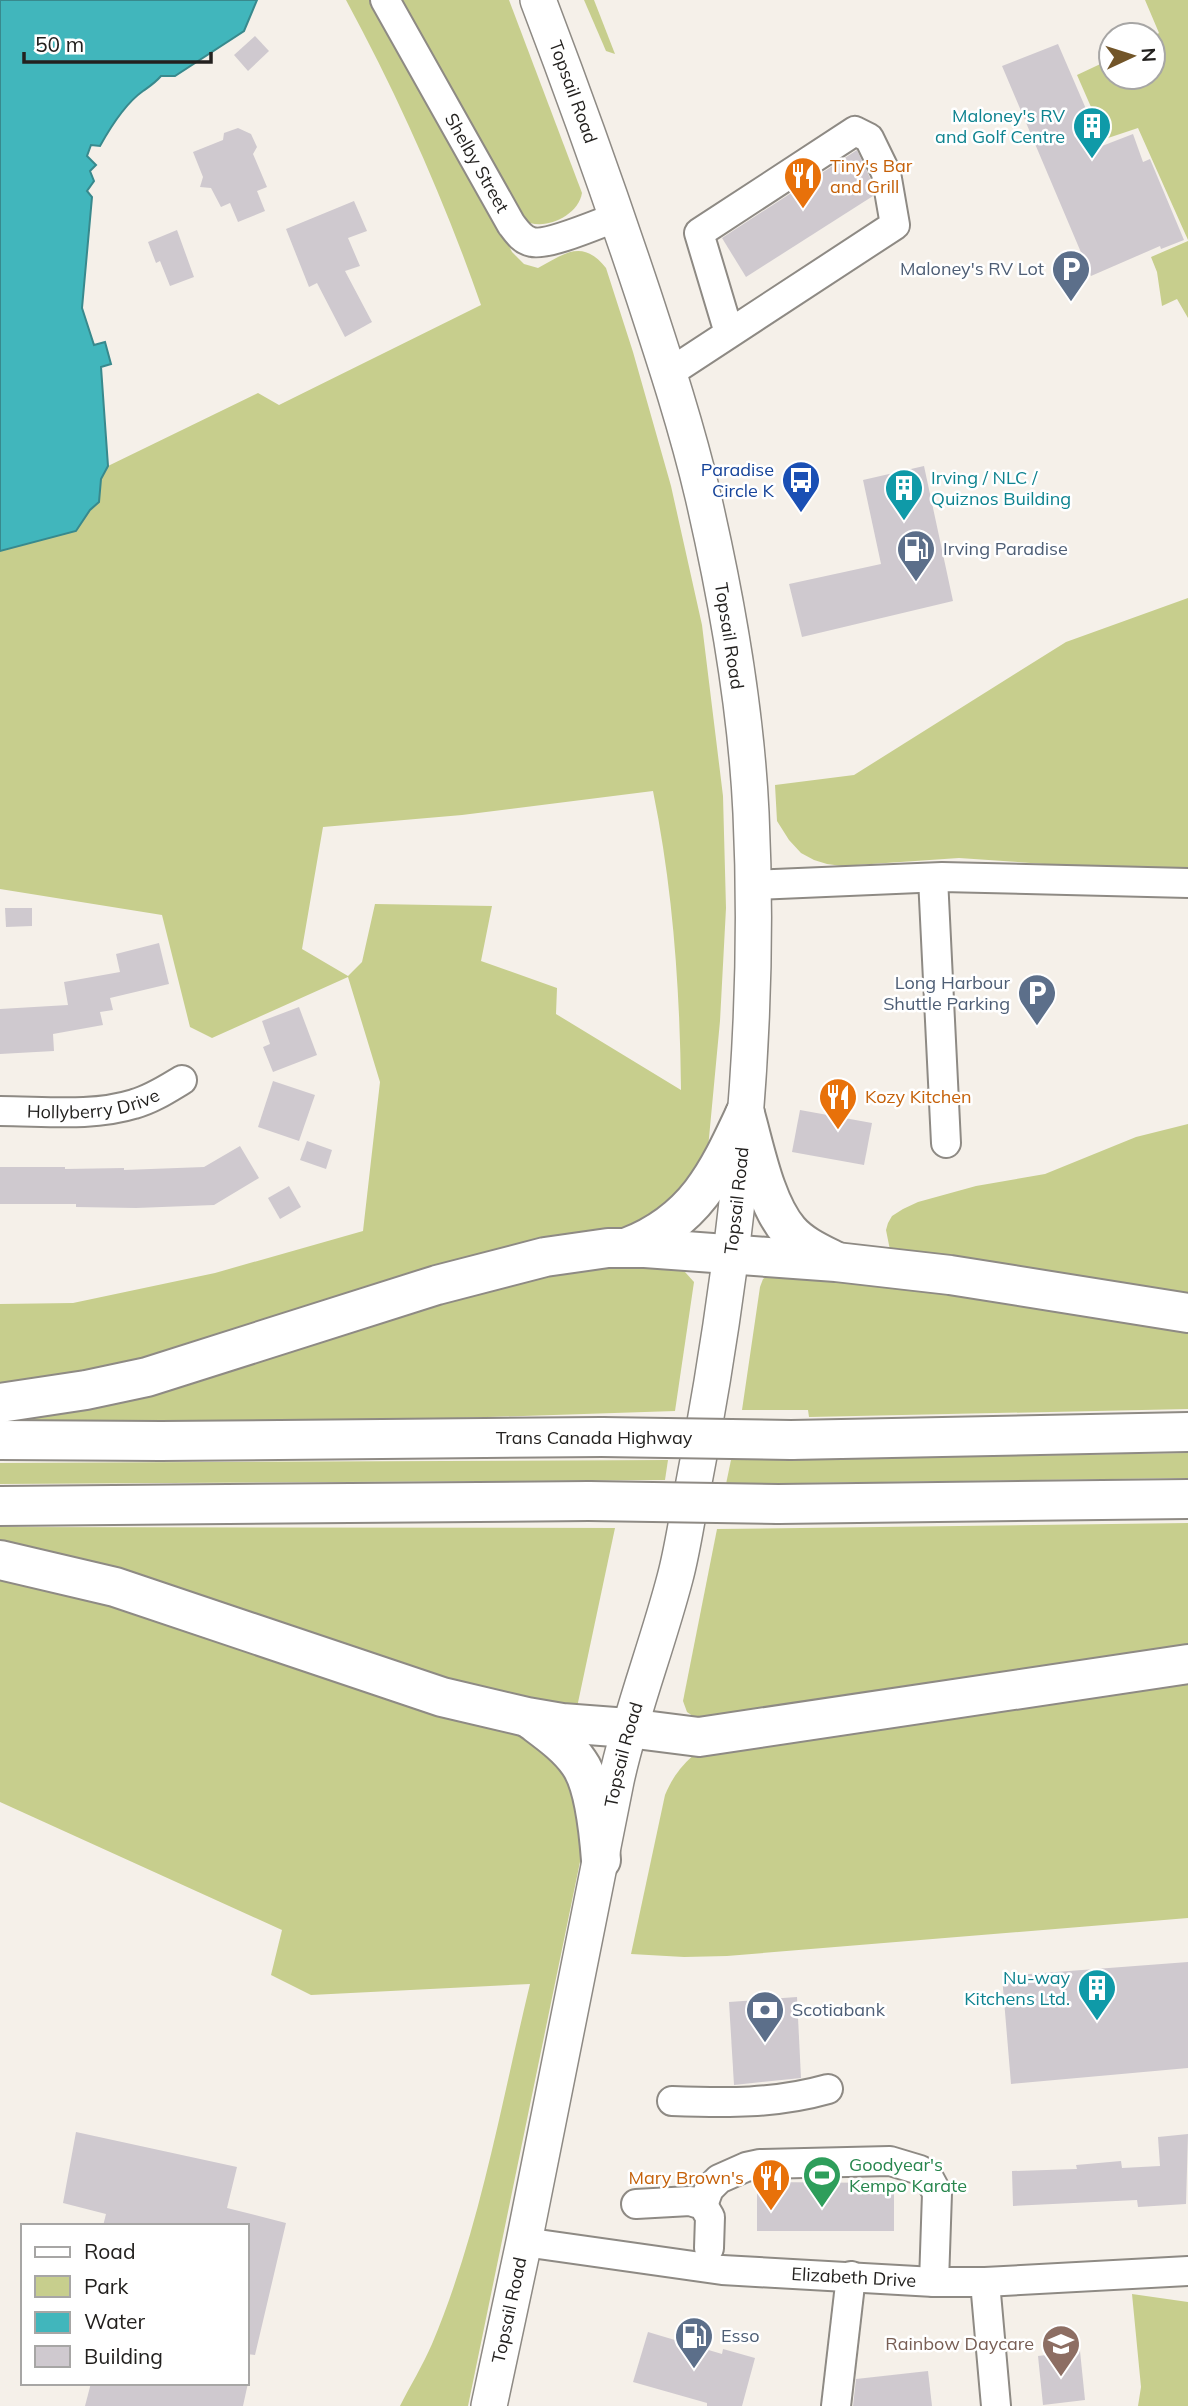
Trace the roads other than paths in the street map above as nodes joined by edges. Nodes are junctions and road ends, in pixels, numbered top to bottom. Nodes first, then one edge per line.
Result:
1 (385, 0) edge
2 (538, 0) edge
3 (617, 217) junction
4 (729, 333) junction
5 (669, 373) junction
6 (933, 877) junction
7 (1188, 883) edge
8 (753, 885) junction
9 (183, 1080) dead end
10 (0, 1111) edge
11 (745, 1114) junction
12 (946, 1143) dead end
13 (625, 1248) junction
14 (731, 1256) junction
15 (836, 1262) junction
16 (1188, 1313) edge
17 (0, 1403) edge
18 (1188, 1432) edge
19 (0, 1440) edge
20 (1188, 1499) edge
21 (0, 1506) edge
22 (0, 1560) edge
23 (1188, 1664) edge
24 (527, 1717) junction
25 (628, 1728) junction
26 (601, 1860) junction
27 (828, 2089) dead end
28 (672, 2102) dead end
29 (636, 2204) dead end
30 (703, 2205) junction
31 (524, 2242) junction
32 (709, 2248) dead end
33 (1188, 2271) edge
34 (851, 2276) junction
35 (934, 2281) junction
36 (985, 2282) junction
37 (489, 2406) edge
38 (836, 2406) edge
39 (996, 2406) edge

1 - 3 street, Shelby Street
2 - 3 main road, Topsail Road
3 - 5 main road, Topsail Road
4 - 4 street
4 - 5 street
5 - 8 main road, Topsail Road
6 - 7 street
6 - 8 street
6 - 12 street
8 - 11 main road, Topsail Road
9 - 10 street, Hollyberry Drive
11 - 13 highway
11 - 14 main road, Topsail Road
11 - 15 highway
13 - 14 highway
13 - 17 highway
14 - 15 highway
14 - 25 main road, Topsail Road
15 - 16 highway
18 - 19 highway, Trans Canada Highway, bridge
20 - 21 highway, bridge
22 - 24 highway
23 - 25 highway
24 - 25 highway
24 - 26 highway
25 - 26 main road, Topsail Road
26 - 31 main road, Topsail Road
27 - 28 street
29 - 30 street
30 - 32 street
30 - 35 street
31 - 34 street, Elizabeth Drive
31 - 37 main road, Topsail Road
33 - 36 street, Elizabeth Drive
34 - 35 street, Elizabeth Drive
34 - 38 street
35 - 36 street, Elizabeth Drive
36 - 39 street

